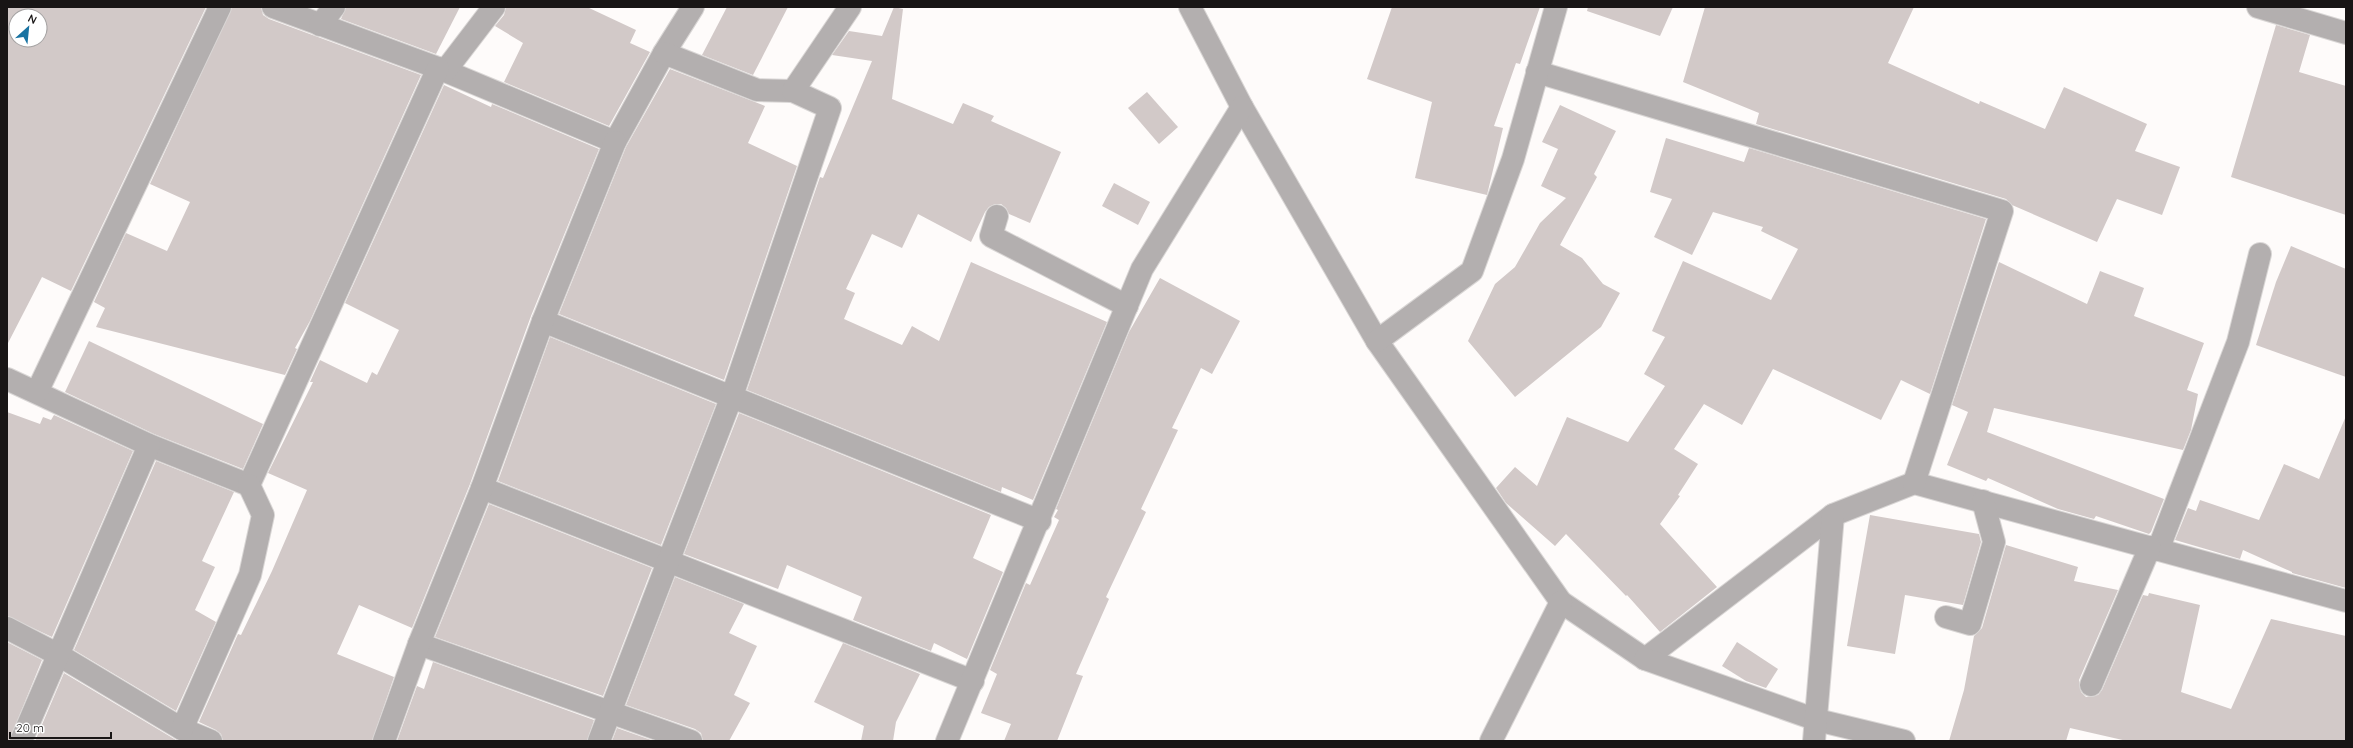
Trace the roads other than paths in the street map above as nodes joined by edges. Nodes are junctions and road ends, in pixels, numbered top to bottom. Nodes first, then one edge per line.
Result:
1 (220, 7) edge
2 (273, 7) edge
3 (334, 7) edge
4 (494, 7) edge
5 (693, 7) edge
6 (850, 7) edge
7 (1190, 7) edge
8 (1556, 7) edge
9 (2258, 7) edge
10 (320, 25) junction
11 (2346, 33) edge
12 (664, 53) junction
13 (442, 69) junction
14 (1537, 72) junction
15 (793, 91) junction
16 (1242, 107) junction
17 (615, 142) junction
18 (997, 216) dead end
19 (2260, 254) dead end
20 (1127, 306) junction
21 (543, 321) junction
22 (1377, 341) junction
23 (7, 380) edge
24 (37, 392) junction
25 (732, 396) junction
26 (149, 446) junction
27 (1914, 483) junction
28 (249, 485) junction
29 (482, 488) junction
30 (1983, 501) junction
31 (1833, 515) junction
32 (1040, 521) junction
33 (2154, 548) junction
34 (667, 561) junction
35 (2346, 601) edge
36 (1561, 602) junction
37 (1946, 617) dead end
38 (7, 628) edge
39 (419, 644) junction
40 (57, 654) junction
41 (1645, 659) junction
42 (973, 681) junction
43 (2091, 685) dead end
44 (610, 710) junction
45 (182, 729) junction
46 (1816, 731) edge
47 (21, 741) edge
48 (211, 741) edge
49 (384, 741) edge
50 (598, 741) edge
51 (691, 741) edge
52 (947, 741) edge
53 (1491, 741) edge
54 (1904, 741) edge

1 - 24 street
2 - 10 street
3 - 10 street
4 - 13 street
5 - 12 street
6 - 15 street
7 - 16 street
8 - 14 street
9 - 11 street
10 - 13 street
12 - 15 street
12 - 17 street
13 - 17 street
13 - 28 street
14 - 22 street
14 - 27 street
15 - 25 street
16 - 20 street
16 - 22 street
17 - 21 street
18 - 20 street
19 - 33 street
20 - 32 street
21 - 25 street
21 - 29 street
22 - 36 street
23 - 24 street
24 - 26 street
25 - 32 street
25 - 34 street
26 - 28 street
26 - 40 street
27 - 30 street
27 - 31 street
28 - 45 street
29 - 34 street
29 - 39 street
30 - 33 street
30 - 37 street
31 - 41 street
31 - 46 street
32 - 42 street
33 - 35 street
33 - 43 street
34 - 42 street
34 - 44 street
36 - 41 street
36 - 53 street
38 - 40 street
39 - 44 street
39 - 49 street
40 - 45 street
40 - 47 street
41 - 46 street
42 - 52 street
44 - 50 street
44 - 51 street
45 - 48 street
46 - 54 street

